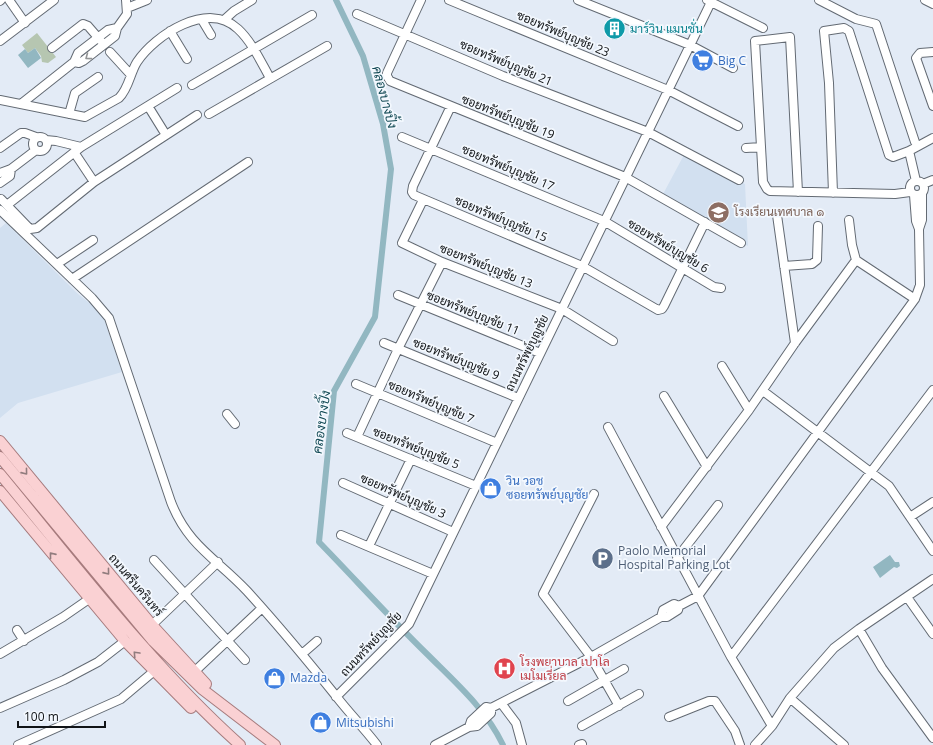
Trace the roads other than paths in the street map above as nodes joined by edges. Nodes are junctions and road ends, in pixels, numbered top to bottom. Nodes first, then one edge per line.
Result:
1 (9, 0) edge
2 (54, 0) edge
3 (147, 0) edge
4 (252, 0) edge
5 (421, 0) edge
6 (449, 0) edge
7 (578, 0) edge
8 (819, 0) edge
9 (925, 0) edge
10 (710, 1) edge
11 (833, 3) edge
12 (127, 4) edge
13 (933, 4) edge
14 (356, 14) dead end
15 (312, 15) dead end
16 (202, 20) junction
17 (224, 20) junction
18 (25, 23) junction
19 (117, 28) junction
20 (763, 28) dead end
21 (170, 31) junction
22 (406, 34) junction
23 (211, 35) dead end
24 (99, 38) junction
25 (0, 41) edge
26 (104, 45) junction
27 (690, 45) junction
28 (327, 46) dead end
29 (52, 48) dead end
30 (253, 49) junction
31 (110, 52) dead end
32 (933, 52) edge
33 (187, 59) dead end
34 (74, 62) junction
35 (733, 68) dead end
36 (131, 75) junction
37 (98, 77) dead end
38 (270, 78) junction
39 (192, 85) dead end
40 (177, 88) dead end
41 (668, 90) junction
42 (0, 100) edge
43 (21, 104) junction
44 (148, 106) junction
45 (451, 106) junction
46 (933, 106) edge
47 (69, 114) junction
48 (209, 114) dead end
49 (197, 115) dead end
50 (738, 126) dead end
51 (648, 132) junction
52 (166, 135) junction
53 (402, 137) dead end
54 (36, 138) junction
55 (933, 138) edge
56 (46, 140) junction
57 (915, 142) dead end
58 (761, 147) junction
59 (0, 148) edge
60 (746, 148) dead end
61 (432, 149) junction
62 (36, 150) junction
63 (78, 150) junction
64 (909, 151) junction
65 (248, 162) dead end
66 (11, 169) junction
67 (0, 173) edge
68 (626, 177) junction
69 (739, 180) dead end
70 (933, 180) edge
71 (94, 182) junction
72 (919, 182) junction
73 (0, 183) edge
74 (798, 192) junction
75 (833, 192) junction
76 (915, 194) junction
77 (423, 200) junction
78 (3, 205) edge
79 (778, 215) dead end
80 (849, 220) dead end
81 (604, 221) junction
82 (705, 222) junction
83 (818, 226) dead end
84 (93, 240) dead end
85 (741, 243) dead end
86 (856, 260) junction
87 (442, 262) junction
88 (57, 264) junction
89 (582, 266) junction
90 (784, 266) junction
91 (682, 268) junction
92 (72, 279) junction
93 (721, 288) dead end
94 (398, 295) dead end
95 (915, 299) junction
96 (420, 305) junction
97 (562, 309) junction
98 (614, 341) dead end
99 (384, 343) dead end
100 (795, 343) junction
101 (398, 349) junction
102 (540, 353) junction
103 (722, 366) dead end
104 (356, 384) dead end
105 (933, 390) edge
106 (763, 391) junction
107 (378, 393) junction
108 (664, 396) dead end
109 (518, 398) junction
110 (749, 410) junction
111 (226, 414) dead end
112 (235, 424) dead end
113 (608, 427) dead end
114 (819, 432) junction
115 (347, 433) dead end
116 (357, 437) junction
117 (0, 442) edge
118 (496, 443) junction
119 (0, 457) edge
120 (411, 459) junction
121 (706, 467) junction
122 (870, 471) junction
123 (0, 474) edge
124 (343, 483) dead end
125 (476, 486) junction
126 (0, 491) edge
127 (594, 494) dead end
128 (390, 502) junction
129 (933, 502) edge
130 (718, 505) dead end
131 (910, 518) junction
132 (661, 527) junction
133 (453, 532) junction
134 (341, 534) dead end
135 (369, 546) junction
136 (933, 551) edge
137 (677, 558) junction
138 (154, 560) dead end
139 (218, 562) junction
140 (433, 574) junction
141 (933, 579) edge
142 (186, 595) junction
143 (698, 596) junction
144 (907, 597) junction
145 (89, 599) junction
146 (262, 608) junction
147 (152, 625) junction
148 (859, 629) junction
149 (17, 630) dead end
150 (933, 634) edge
151 (24, 640) junction
152 (125, 641) junction
153 (227, 641) junction
154 (317, 641) dead end
155 (0, 654) edge
156 (302, 654) junction
157 (591, 657) junction
158 (730, 657) junction
159 (245, 660) dead end
160 (624, 669) dead end
161 (153, 672) junction
162 (194, 672) junction
163 (604, 680) junction
164 (639, 694) dead end
165 (336, 697) junction
166 (790, 698) junction
167 (568, 701) dead end
168 (501, 703) junction
169 (619, 706) junction
170 (0, 708) edge
171 (669, 717) dead end
172 (582, 726) dead end
173 (772, 726) junction
174 (262, 735) junction
175 (933, 738) edge
176 (760, 743) edge
177 (18, 745) edge
178 (239, 745) edge
179 (275, 745) edge
180 (377, 745) edge
181 (435, 745) edge
182 (522, 745) edge
183 (740, 745) edge
184 (844, 745) edge

1 - 18 street
2 - 18 street
3 - 12 street
4 - 17 street
5 - 22 street
6 - 41 street, ซอยทรัพย์บุญชัย 23
7 - 27 street
8 - 11 street
9 - 13 street
10 - 20 street
10 - 27 street, ถนนทรัพย์บุญชัย
11 - 57 street
12 - 19 street
14 - 22 street, ซอยทรัพย์บุญชัย 21
15 - 30 street
16 - 17 street
16 - 21 street
16 - 23 street
17 - 30 street
18 - 25 street
19 - 24 street
19 - 26 street
21 - 33 street
21 - 36 street
22 - 45 street, ซอยทรัพย์บุญชัย 19
22 - 51 street, ซอยทรัพย์บุญชัย 21
24 - 26 street
24 - 29 street
24 - 34 street
26 -> 34 street
27 - 35 street
27 - 41 street, ถนนทรัพย์บุญชัย
28 - 38 street
30 - 38 street
30 - 39 street
31 - 36 street
32 - 46 street
34 - 43 street
36 - 47 street
37 - 47 street
38 - 48 street
40 - 44 street
41 - 50 street, ซอยทรัพย์บุญชัย 23
41 - 51 street, ถนนทรัพย์บุญชัย
42 - 43 street
43 - 47 street
44 - 52 street
44 - 63 street
45 - 61 street
45 - 68 street, ซอยทรัพย์บุญชัย 19
49 - 52 street
51 - 68 street, ถนนทรัพย์บุญชัย
51 - 69 street, ซอยทรัพย์บุญชัย 21
52 - 71 street
53 - 61 street, ซอยทรัพย์บุญชัย 17
54 - 56 street
54 - 59 street
54 - 62 street
55 - 64 street
56 - 62 street
56 - 63 street
58 - 60 street
58 - 74 street
58 - 74 street
61 - 77 street, ซอยทรัพย์บุญชัย 15
61 - 81 street, ซอยทรัพย์บุญชัย 17
62 - 66 street
63 - 71 street
63 - 78 street
64 - 72 street
64 - 75 street
65 - 92 street
66 - 67 street
66 - 73 street
68 - 81 street, ถนนทรัพย์บุญชัย
68 - 82 street, ซอยทรัพย์บุญชัย 19
70 - 72 street
71 - 78 street
72 - 76 street
72 - 76 street
74 - 75 street
75 - 76 street
76 - 95 street
77 - 87 street, ซอยทรัพย์บุญชัย 13
77 - 89 street, ซอยทรัพย์บุญชัย 15
78 - 88 street
79 - 90 street
80 - 86 street
81 - 89 street, ถนนทรัพย์บุญชัย
81 - 91 street, ซอยทรัพย์บุญชัย 6
82 - 85 street, ซอยทรัพย์บุญชัย 19
82 - 91 street
83 - 90 street
84 - 88 street
86 - 95 street
86 - 100 street
87 - 96 street
87 - 97 street, ซอยทรัพย์บุญชัย 13
88 - 92 street
89 - 91 street, ซอยทรัพย์บุญชัย 15
89 - 97 street, ถนนทรัพย์บุญชัย
90 - 100 street
91 - 93 street, ซอยทรัพย์บุญชัย 6
92 - 139 street
94 - 96 street, ซอยทรัพย์บุญชัย 11
95 - 114 street
96 - 101 street
96 - 102 street, ซอยทรัพย์บุญชัย 11
97 - 98 street, ซอยทรัพย์บุญชัย 13
97 - 102 street, ถนนทรัพย์บุญชัย
99 - 101 street, ซอยทรัพย์บุญชัย 9
100 - 106 street
101 - 107 street
101 - 109 street, ซอยทรัพย์บุญชัย 9
102 - 109 street, ถนนทรัพย์บุญชัย
103 - 110 street
104 - 107 street, ซอยทรัพย์บุญชัย 7
105 - 122 street
106 - 110 street
106 - 114 street
107 - 116 street
107 - 118 street, ซอยทรัพย์บุญชัย 7
108 - 121 street
109 - 118 street, ถนนทรัพย์บุญชัย
110 - 121 street
111 - 112 street
113 - 132 street
114 - 122 street
114 - 143 street
115 - 116 street, ซอยทรัพย์บุญชัย 5
116 - 120 street, ซอยทรัพย์บุญชัย 5
117 -> 147 main road, ถนนศรีนครินทร์
118 - 125 street, ถนนทรัพย์บุญชัย
119 - 174 main road, ถนนศรีนครินทร์
120 - 125 street, ซอยทรัพย์บุญชัย 5
120 - 128 street
121 - 132 street
122 - 131 street
122 - 158 street
123 - 178 main road
124 - 128 street, ซอยทรัพย์บุญชัย 3
125 - 133 street, ถนนทรัพย์บุญชัย
145 -> 126 main road
127 - 157 street
128 - 133 street, ซอยทรัพย์บุญชัย 3
128 - 135 street
129 - 131 street
130 - 137 street
131 - 136 street
132 - 137 street
133 - 140 street, ถนนทรัพย์บุญชัย
134 - 135 street
135 - 140 street
137 - 143 street
138 - 142 street
139 - 142 street
139 - 146 street
140 - 165 street, ถนนทรัพย์บุญชัย
141 - 144 street
142 - 147 street
142 - 153 street
143 - 157 street
143 - 158 street
144 - 148 street
144 - 150 street
145 - 151 street
145 - 152 main road
146 - 153 street
146 - 156 street
147 - 162 main road, ถนนศรีนครินทร์
148 - 166 street
148 - 175 street
149 - 151 street
151 - 155 street
161 -> 152 main road
152 - 170 street
153 - 159 street
153 - 162 street
154 - 156 street
156 - 165 street
157 - 163 street
157 - 168 street
158 - 173 street
160 - 163 street
161 - 177 street
161 - 178 main road
162 - 174 main road, ถนนศรีนครินทร์
163 - 167 street
163 - 169 street
164 - 169 street
165 - 180 street
166 - 173 street
166 - 184 street
168 - 181 street
168 - 182 street
169 - 172 street
171 - 183 street
173 - 176 street
174 - 179 main road, ถนนศรีนครินทร์

